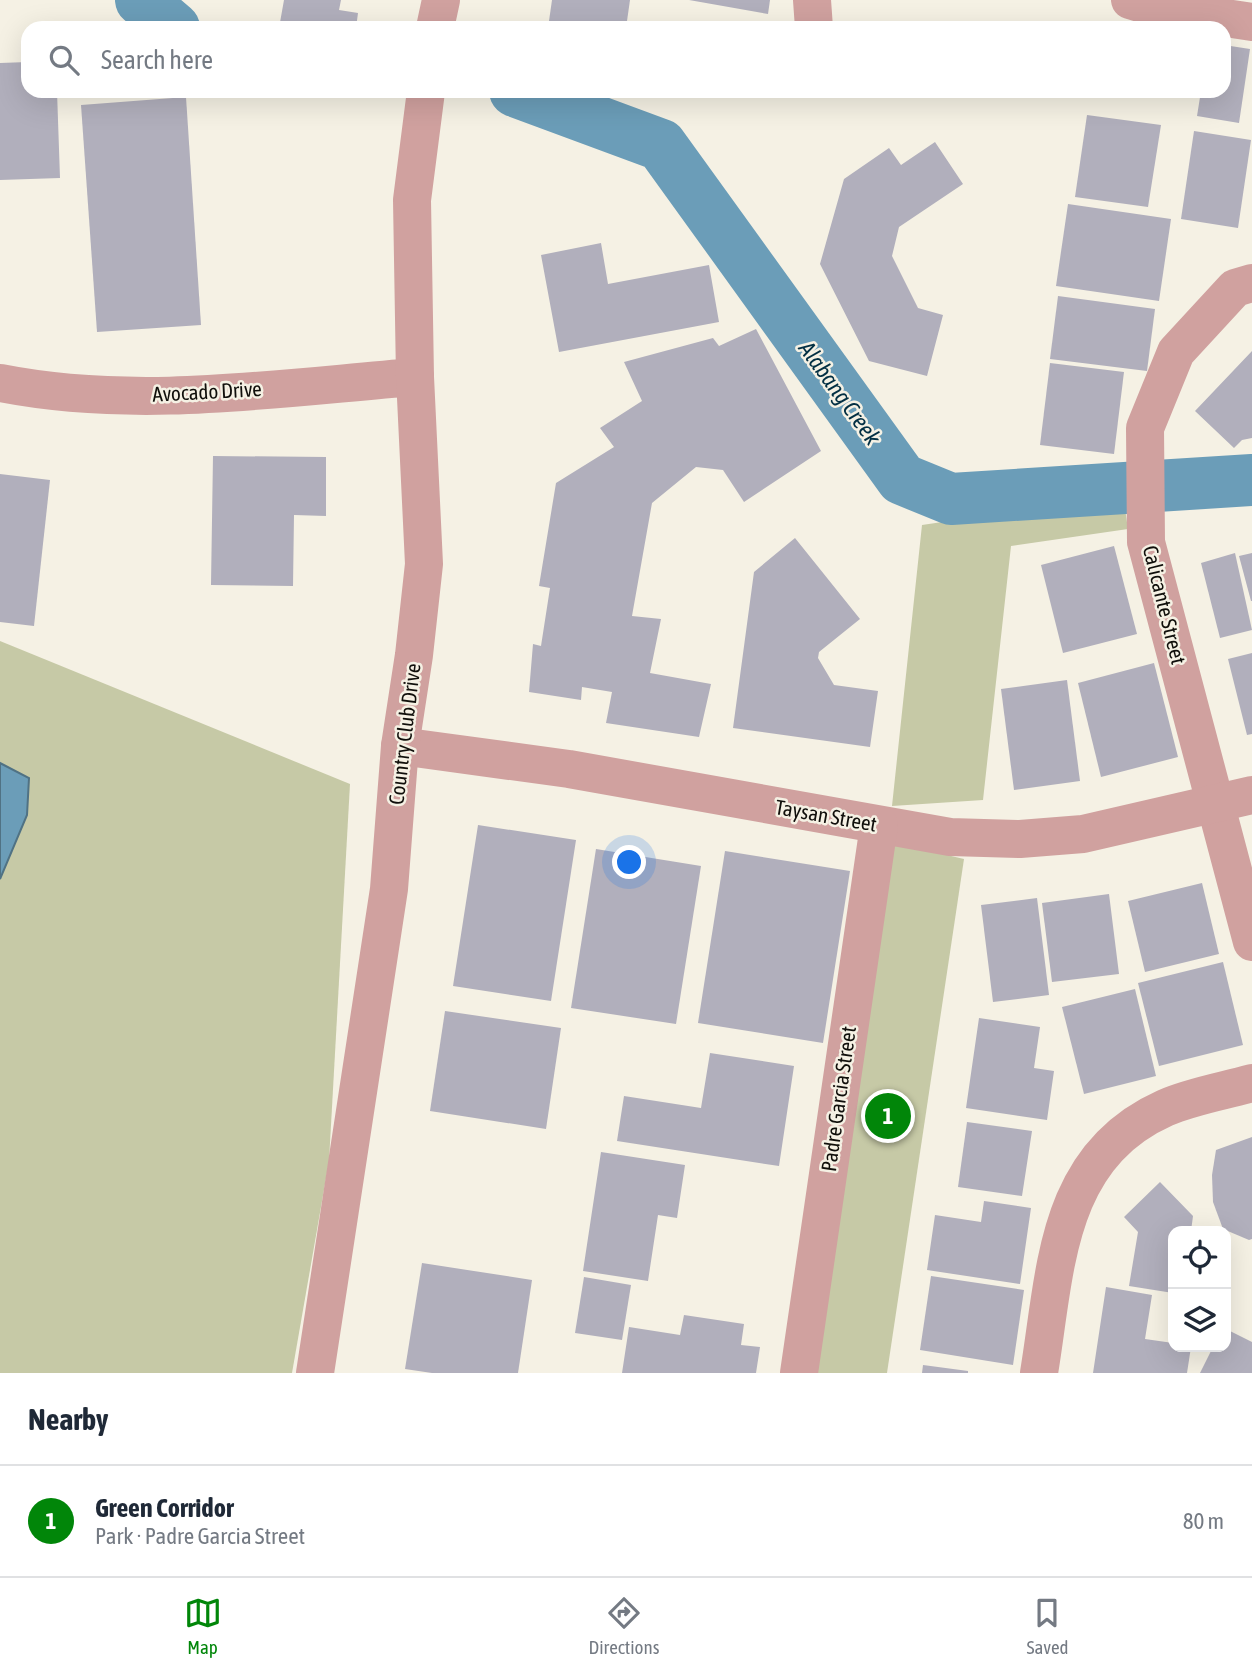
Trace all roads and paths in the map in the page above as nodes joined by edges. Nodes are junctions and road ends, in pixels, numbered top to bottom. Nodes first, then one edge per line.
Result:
1 (441, 0) edge
2 (812, 0) edge
3 (1130, 0) edge
4 (436, 21) edge
5 (814, 21) edge
6 (1252, 22) edge
7 (425, 98) edge
8 (1243, 286) edge
9 (415, 377) junction
10 (0, 383) edge
11 (400, 746) junction
12 (1252, 795) edge
13 (1216, 804) junction
14 (879, 825) junction
15 (1252, 942) edge
16 (1252, 1083) edge
17 (315, 1373) edge
18 (799, 1373) edge
19 (1039, 1373) edge

1 - 4 street
2 - 5 street
3 - 6 street
7 - 9 street, Country Club Drive
8 - 13 street, Calicante Street
9 - 10 street, Avocado Drive
9 - 11 street, Country Club Drive
11 - 14 street, Taysan Street
11 - 17 street, Country Club Drive
12 - 13 street, Taysan Street
13 - 14 street, Taysan Street
13 - 15 street, Calicante Street
14 - 18 street, Padre Garcia Street
16 - 19 street

